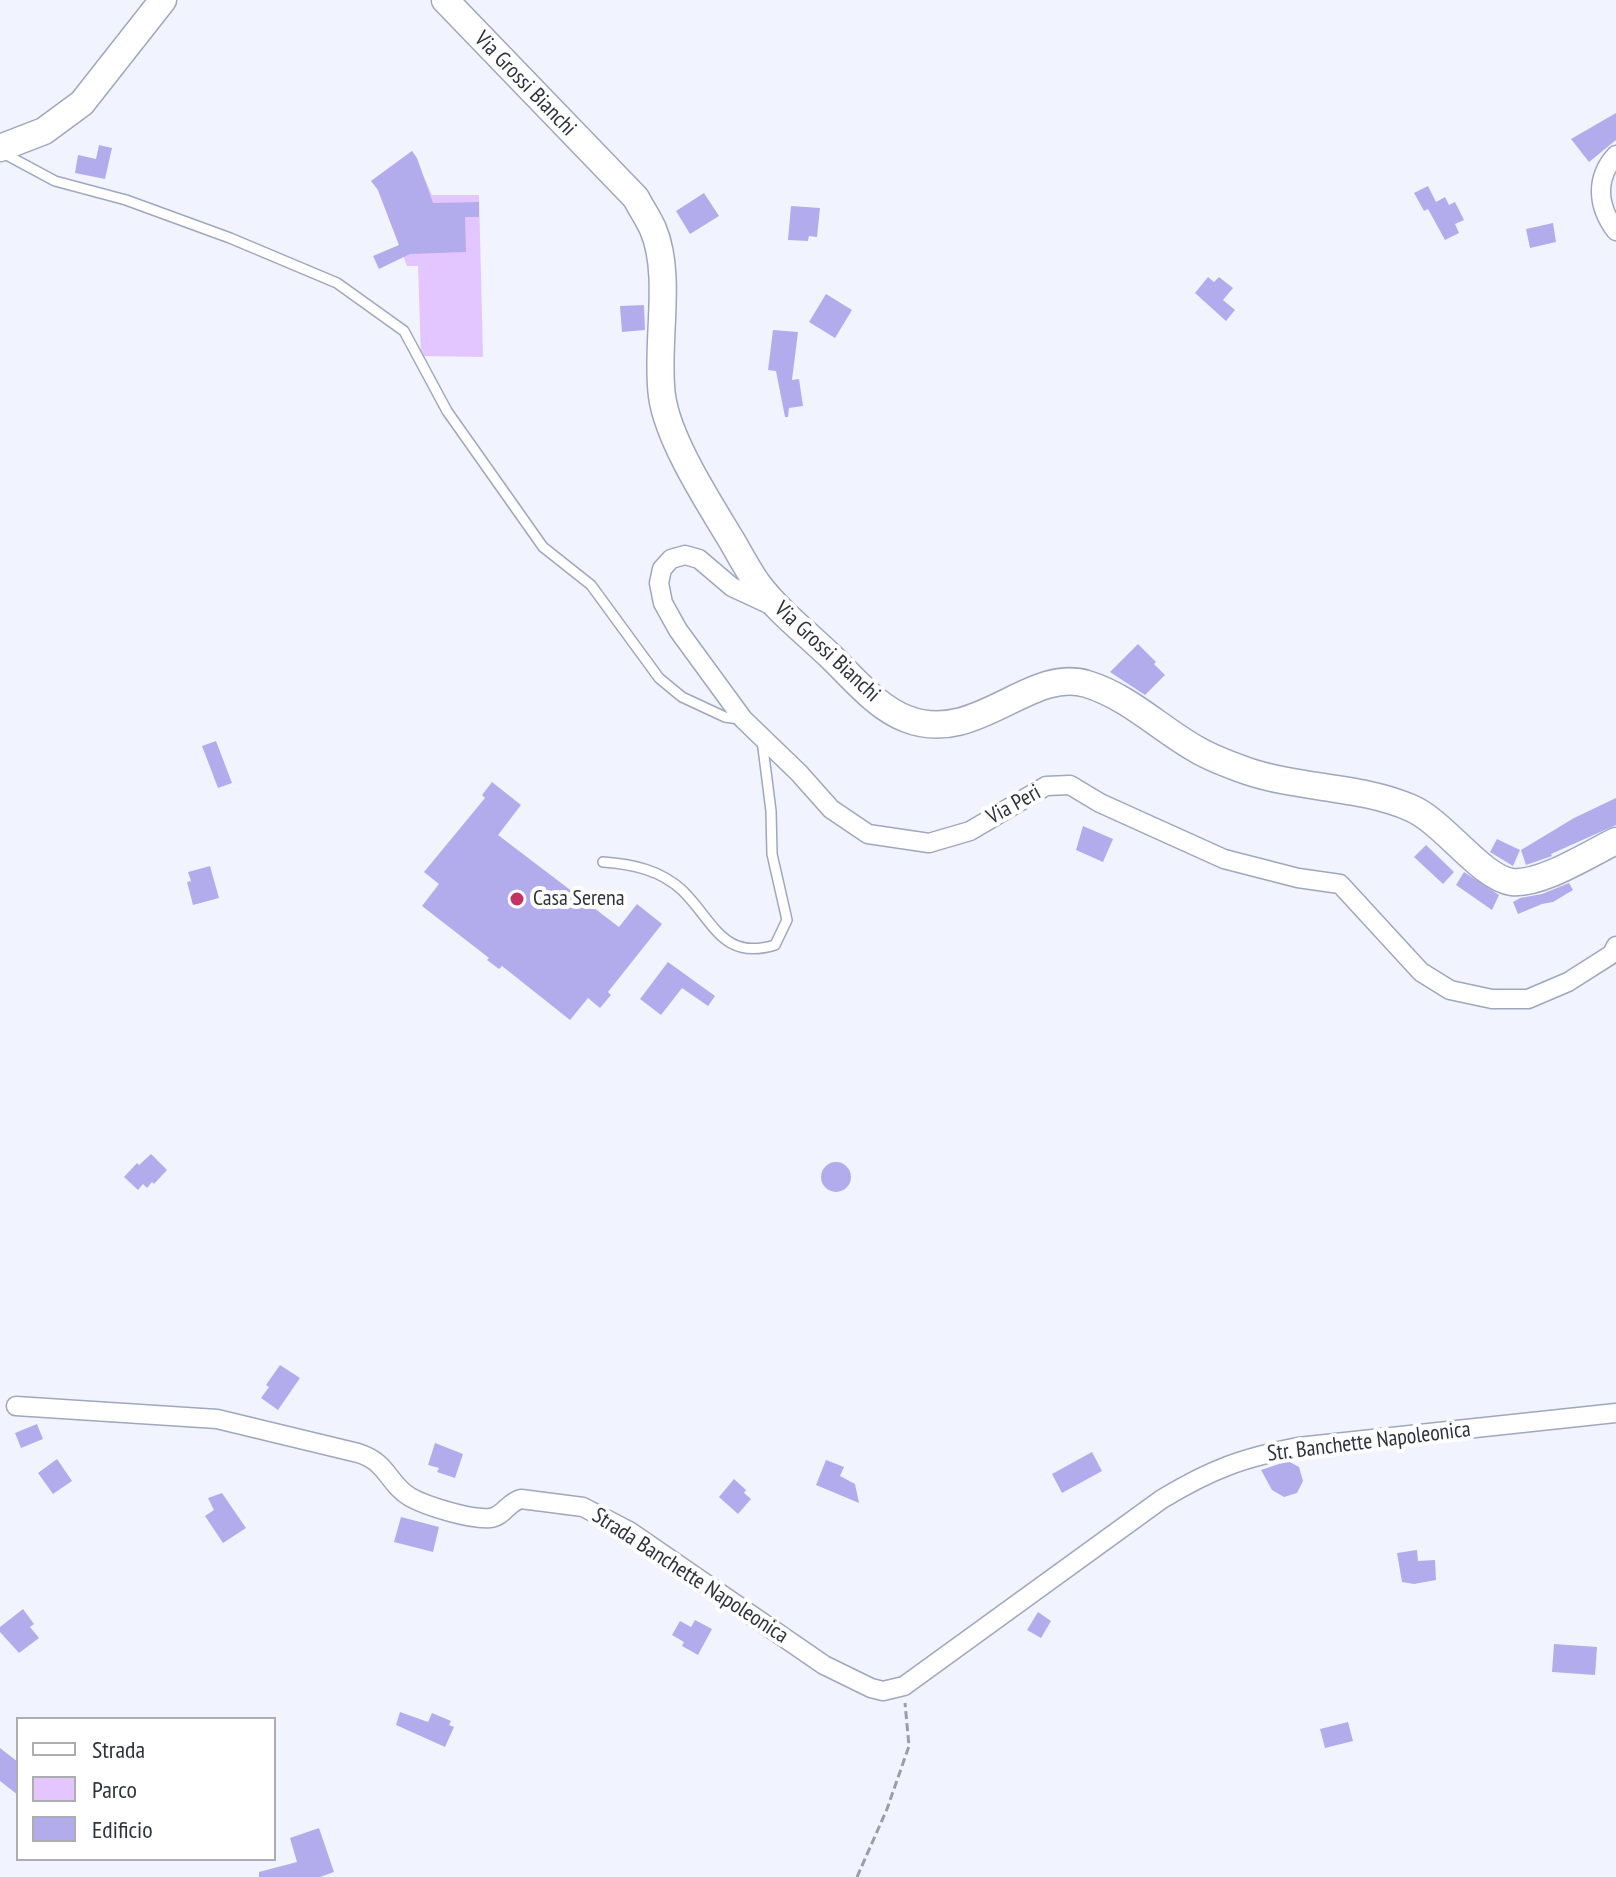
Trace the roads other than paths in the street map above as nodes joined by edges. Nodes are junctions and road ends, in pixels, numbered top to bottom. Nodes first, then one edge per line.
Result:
1 (163, 0) edge
2 (445, 0) edge
3 (0, 150) edge
4 (1616, 155) edge
5 (1616, 231) edge
6 (779, 609) junction
7 (743, 719) junction
8 (761, 737) junction
9 (1616, 841) edge
10 (603, 862) dead end
11 (1616, 946) edge
12 (16, 1406) dead end
13 (1616, 1413) edge
14 (904, 1686) joint

1 - 3 main road
2 - 6 main road, Via Grossi Bianchi
3 - 7 lane
4 - 5 street
6 - 7 street, Via Peri
6 - 9 main road, Via Grossi Bianchi
7 - 8 street, Via Peri
8 - 10 lane
8 - 11 street, Via Peri
12 - 14 street, Strada Banchette Napoleonica
13 - 14 street, Str. Banchette Napoleonica

